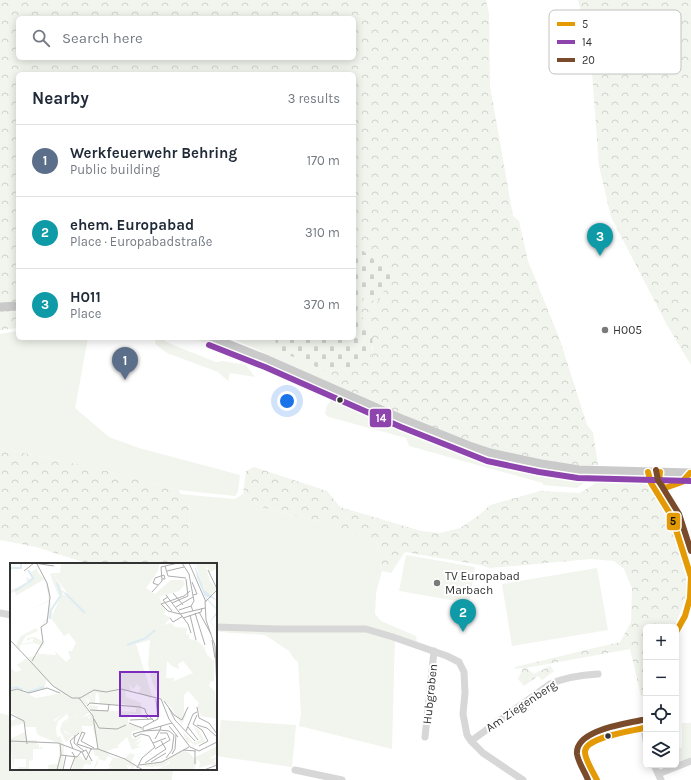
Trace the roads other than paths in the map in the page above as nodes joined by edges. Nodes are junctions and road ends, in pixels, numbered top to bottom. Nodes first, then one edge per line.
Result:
1 (16, 306) edge
2 (0, 307) edge
3 (217, 340) edge
4 (648, 472) junction
5 (691, 473) edge
6 (0, 614) edge
7 (10, 615) edge
8 (217, 627) edge
9 (679, 627) edge
10 (434, 651) junction
11 (598, 674) dead end
12 (643, 727) edge
13 (425, 737) dead end
14 (471, 741) junction
15 (691, 761) edge
16 (295, 770) dead end
17 (659, 777) edge
18 (342, 780) edge
19 (523, 780) edge
20 (598, 780) edge

1 - 2 main road
3 - 4 main road
4 - 5 main road
4 - 9 street
6 - 7 street
8 - 10 street
10 - 13 street, Hubgraben
10 - 14 street
11 - 14 street, Am Ziegenberg
12 - 20 street
14 - 19 street
15 - 17 street
16 - 18 street

